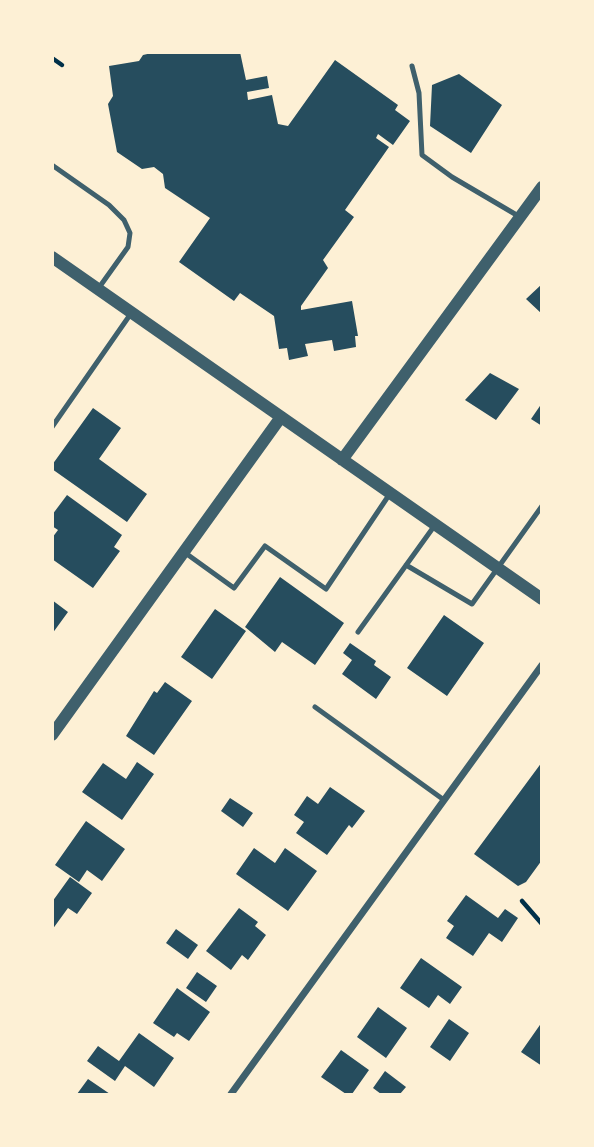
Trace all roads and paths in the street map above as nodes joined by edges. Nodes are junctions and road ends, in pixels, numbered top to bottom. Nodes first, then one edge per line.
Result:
1 (52, 58) edge
2 (62, 65) dead end
3 (412, 66) dead end
4 (52, 165) edge
5 (541, 187) edge
6 (520, 217) junction
7 (52, 257) edge
8 (99, 289) junction
9 (132, 312) junction
10 (281, 417) junction
11 (52, 427) edge
12 (342, 460) junction
13 (390, 494) junction
14 (541, 506) edge
15 (435, 525) junction
16 (184, 552) junction
17 (406, 565) junction
18 (496, 567) junction
19 (541, 599) edge
20 (358, 632) dead end
21 (541, 665) edge
22 (315, 707) dead end
23 (52, 735) edge
24 (444, 800) junction
25 (522, 901) dead end
26 (541, 924) edge
27 (231, 1094) edge

1 - 2 path
3 - 6 lane
4 - 8 lane
5 - 6 street
6 - 12 street
7 - 8 street
8 - 9 street
9 - 10 street
9 - 11 lane
10 - 12 street
10 - 16 street
12 - 13 street
13 - 15 street
13 - 16 lane
14 - 18 lane
15 - 17 lane
15 - 18 street
16 - 23 street
17 - 18 lane
17 - 20 lane
18 - 19 street
21 - 24 street
22 - 24 lane
24 - 27 street
25 - 26 path

